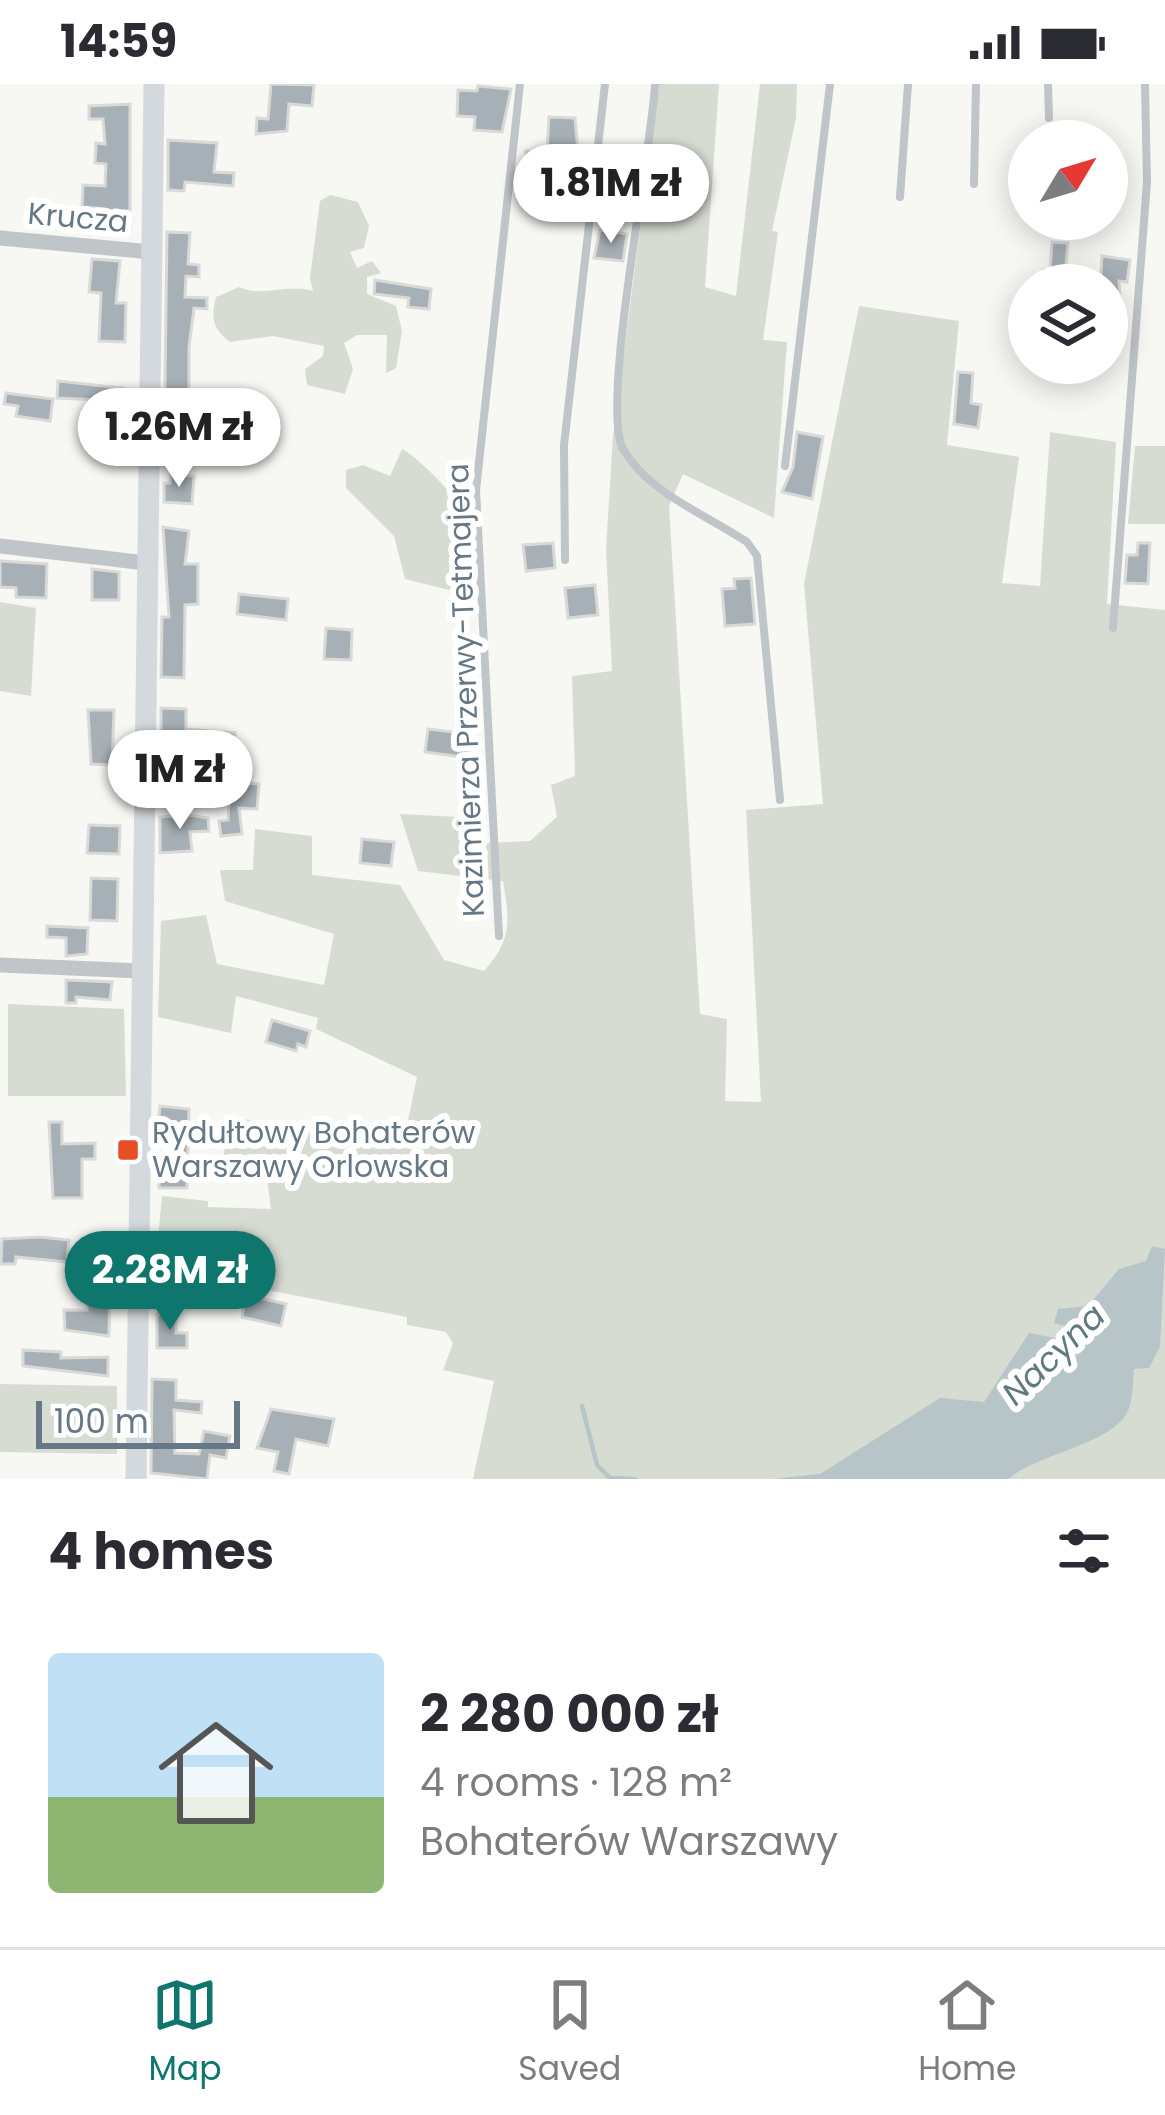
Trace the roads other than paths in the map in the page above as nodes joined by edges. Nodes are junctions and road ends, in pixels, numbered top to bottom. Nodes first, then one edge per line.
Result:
1 (154, 84) edge
2 (520, 84) edge
3 (604, 84) edge
4 (655, 84) edge
5 (830, 84) edge
6 (908, 84) edge
7 (976, 84) edge
8 (1048, 84) edge
9 (1145, 84) edge
10 (1048, 118) dead end
11 (974, 184) dead end
12 (900, 197) dead end
13 (0, 238) edge
14 (152, 252) junction
15 (785, 466) dead end
16 (0, 546) edge
17 (565, 560) dead end
18 (146, 562) junction
19 (1113, 628) dead end
20 (780, 800) dead end
21 (500, 936) dead end
22 (0, 965) edge
23 (142, 971) junction
24 (136, 1479) edge

1 - 14 street
2 - 21 lane, Kazimierza Przerwy-Tetmajera
3 - 17 lane
4 - 20 lane
5 - 15 lane
6 - 12 lane
7 - 11 lane
8 - 10 lane
9 - 19 lane
13 - 14 street, Krucza
14 - 18 street
16 - 18 street
18 - 23 street
22 - 23 street
23 - 24 street

